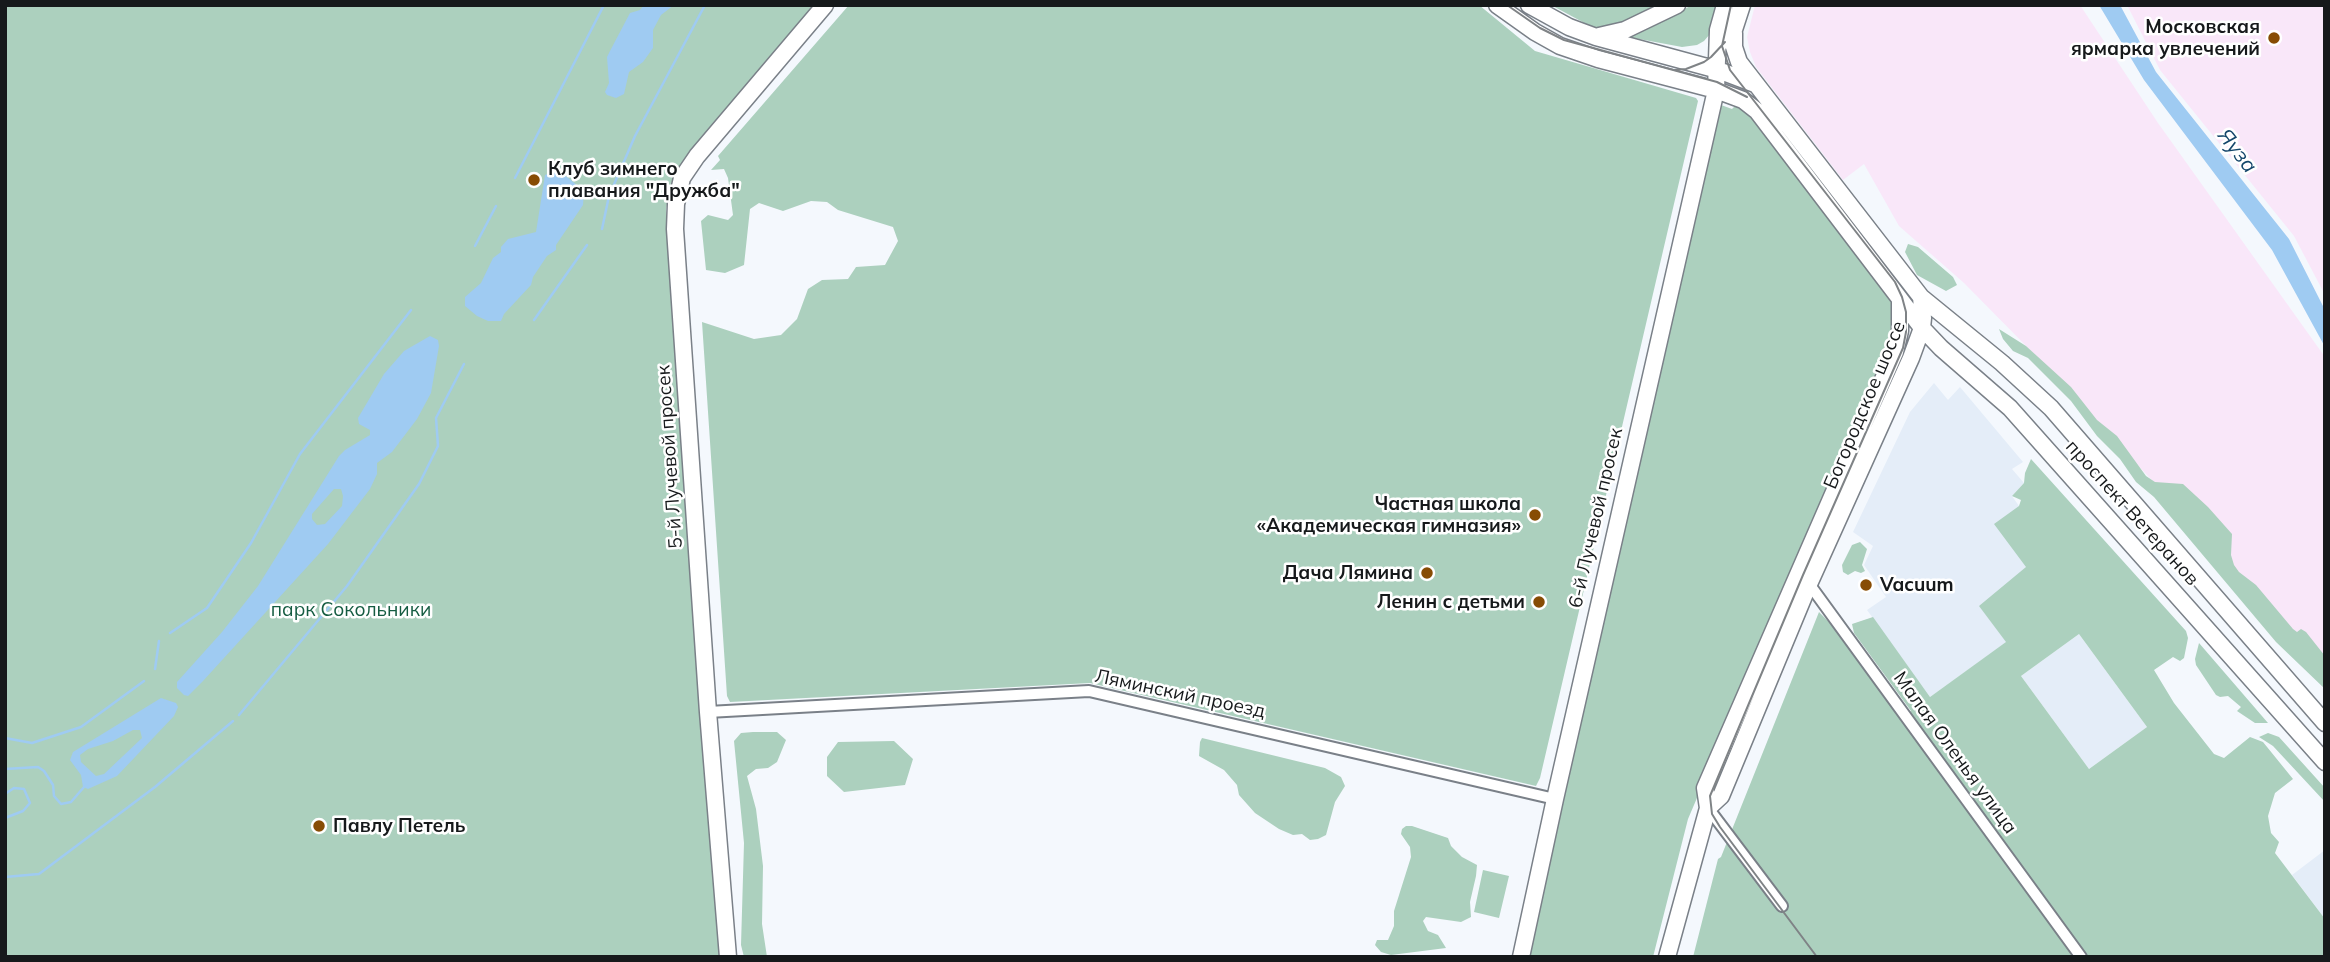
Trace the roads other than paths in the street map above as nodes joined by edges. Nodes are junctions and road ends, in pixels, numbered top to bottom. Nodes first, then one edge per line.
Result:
1 (825, 5) edge
2 (1497, 5) edge
3 (1530, 5) edge
4 (1677, 5) edge
5 (1726, 5) edge
6 (1742, 5) edge
7 (1734, 33) junction
8 (1596, 37) junction
9 (1718, 70) junction
10 (1755, 84) junction
11 (1716, 90) junction
12 (1921, 297) junction
13 (1900, 299) junction
14 (1922, 328) junction
15 (1799, 570) junction
16 (1810, 584) junction
17 (708, 712) junction
18 (2325, 723) edge
19 (2325, 762) edge
20 (1555, 799) junction
21 (1708, 808) junction
22 (1782, 906) dead end
23 (728, 957) edge
24 (1521, 957) edge
25 (1667, 957) edge
26 (2081, 957) edge

1 - 17 main road, 5-й Лучевой просек
2 - 11 main road, Богородское шоссе
3 - 8 main road
4 - 8 main road
5 - 9 main road
6 - 7 main road
7 - 9 main road
7 - 10 main road
8 - 9 main road
9 - 10 main road
9 - 11 main road, 6-й Лучевой просек
10 - 12 main road
11 - 13 main road, Богородское шоссе
11 - 20 main road, 6-й Лучевой просек
12 - 14 main road, Богородское шоссе
12 - 18 main road, проспект Ветеранов
13 - 14 main road, проспект Ветеранов
13 - 15 main road, Богородское шоссе
14 - 16 main road, Богородское шоссе
14 - 19 main road, проспект Ветеранов
15 - 16 street, Малая Оленья улица
15 - 21 main road, Богородское шоссе
16 - 21 main road, Богородское шоссе
16 - 26 street, Малая Оленья улица
17 - 20 street, Ляминский проезд
17 - 23 main road, 5-й Лучевой просек
20 - 24 main road, 6-й Лучевой просек
21 - 22 street
21 - 25 main road, Богородское шоссе

